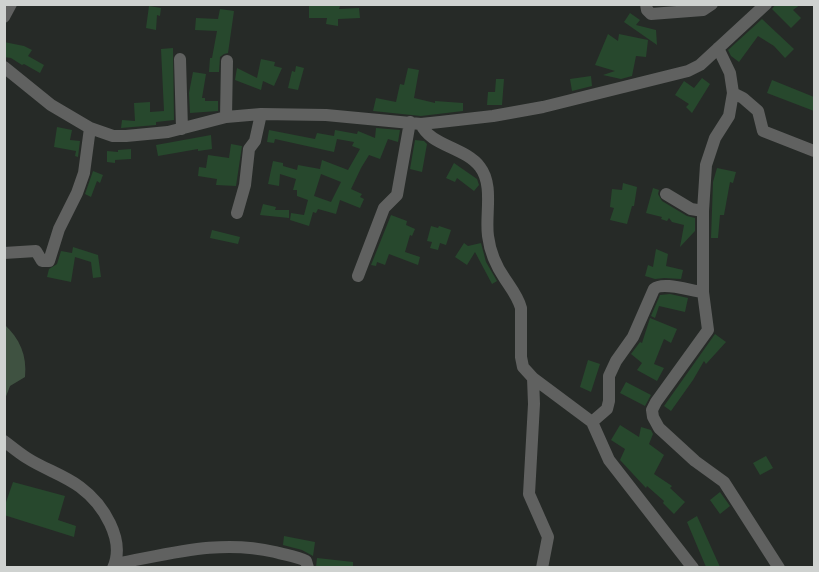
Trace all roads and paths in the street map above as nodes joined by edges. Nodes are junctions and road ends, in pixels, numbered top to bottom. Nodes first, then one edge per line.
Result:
1 (11, 4) edge
2 (646, 4) edge
3 (712, 4) edge
4 (766, 4) edge
5 (4, 17) edge
6 (718, 48) junction
7 (180, 59) dead end
8 (227, 61) dead end
9 (4, 67) edge
10 (733, 93) junction
11 (261, 114) junction
12 (226, 117) junction
13 (416, 123) junction
14 (90, 128) junction
15 (182, 129) junction
16 (814, 151) edge
17 (666, 194) dead end
18 (703, 211) junction
19 (237, 213) dead end
20 (4, 253) edge
21 (357, 276) dead end
22 (703, 292) junction
23 (533, 378) junction
24 (592, 422) junction
25 (4, 441) edge
26 (547, 533) junction
27 (114, 566) edge
28 (308, 567) edge
29 (537, 567) edge
30 (542, 567) edge
31 (693, 567) edge
32 (779, 567) edge

1 - 5 street
2 - 3 street
4 - 6 street
6 - 10 street
6 - 13 street
7 - 15 street
8 - 12 street
9 - 14 street
10 - 16 street
10 - 18 street
11 - 12 street
11 - 13 street
11 - 19 street
12 - 15 street
13 - 21 street
13 - 23 street
14 - 15 street
14 - 20 street
17 - 18 street
18 - 22 street
22 - 24 street
22 - 32 street
23 - 24 street
23 - 26 street
24 - 31 street
25 - 27 street
26 - 29 street
26 - 30 street
27 - 28 street

